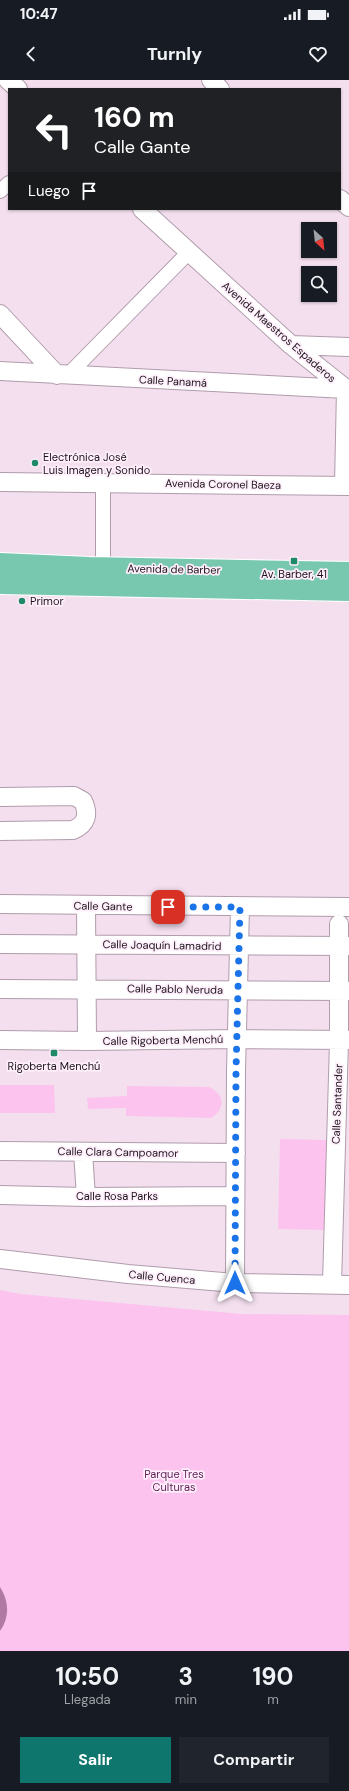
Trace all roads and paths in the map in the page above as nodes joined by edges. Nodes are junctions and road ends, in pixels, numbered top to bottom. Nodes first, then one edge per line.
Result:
1 (8, 80) edge
2 (211, 80) edge
3 (17, 88) edge
4 (204, 88) edge
5 (219, 88) edge
6 (8, 184) edge
7 (0, 191) edge
8 (341, 200) edge
9 (349, 207) edge
10 (143, 210) edge
11 (189, 252) junction
12 (0, 314) edge
13 (291, 345) junction
14 (349, 347) edge
15 (0, 371) edge
16 (63, 375) junction
17 (346, 389) junction
18 (0, 482) edge
19 (103, 482) junction
20 (346, 486) edge
21 (0, 564) edge
22 (104, 568) junction
23 (349, 573) edge
24 (0, 583) edge
25 (349, 590) edge
26 (0, 797) edge
27 (0, 831) edge
28 (0, 904) edge
29 (86, 905) junction
30 (240, 907) junction
31 (349, 907) edge
32 (339, 924) dead end
33 (0, 944) edge
34 (85, 944) junction
35 (239, 946) junction
36 (344, 946) edge
37 (86, 988) junction
38 (0, 989) edge
39 (238, 990) junction
40 (344, 991) edge
41 (237, 1039) junction
42 (0, 1040) edge
43 (344, 1040) edge
44 (87, 1041) junction
45 (0, 1151) edge
46 (82, 1152) junction
47 (236, 1153) junction
48 (342, 1180) edge
49 (0, 1195) edge
50 (235, 1196) junction
51 (86, 1197) junction
52 (342, 1213) edge
53 (0, 1259) edge
54 (235, 1283) junction
55 (340, 1285) edge

1 - 3 street
2 - 4 street
2 - 5 street
6 - 7 street
8 - 9 street
10 - 11 street, Avenida Maestros Espaderos
11 - 13 street, Avenida Maestros Espaderos
11 - 16 street
12 - 16 street
13 - 14 street
13 - 17 street, Avenida Maestros Espaderos
15 - 16 street, Calle Panamá
16 - 17 street, Calle Panamá
17 - 20 street, Avenida Maestros Espaderos
18 - 19 street, Avenida Coronel Baeza
19 - 20 street, Avenida Coronel Baeza
19 - 22 street
21 - 22 main road, Avenida de Barber
22 - 23 main road, Avenida de Barber
24 - 25 main road, Avenida de Barber
26 - 27 street
28 - 29 street, Calle Gante
29 - 30 street, Calle Gante
29 - 34 street
30 - 31 street, Calle Gante
30 - 35 street
32 - 36 street, Calle Santander
33 - 34 street, Calle Joaquín Lamadrid
34 - 35 street, Calle Joaquín Lamadrid
34 - 37 street
35 - 36 street, Calle Joaquín Lamadrid
35 - 39 street
36 - 40 street, Calle Santander
37 - 38 street, Calle Pablo Neruda
37 - 39 street, Calle Pablo Neruda
37 - 44 street
39 - 40 street, Calle Pablo Neruda
39 - 41 street
40 - 43 street, Calle Santander
41 - 43 street, Calle Rigoberta Menchú
41 - 44 street, Calle Rigoberta Menchú
41 - 47 street
42 - 44 street, Calle Rigoberta Menchú
43 - 48 street, Calle Santander
45 - 46 street, Calle Clara Campoamor
46 - 47 street, Calle Clara Campoamor
46 - 51 street
47 - 50 street
48 - 52 street, Calle Santander
49 - 51 street, Calle Rosa Parks
50 - 51 street, Calle Rosa Parks
50 - 54 street
52 - 55 street, Calle Santander
53 - 54 street, Calle Cuenca
54 - 55 street, Calle Cuenca

